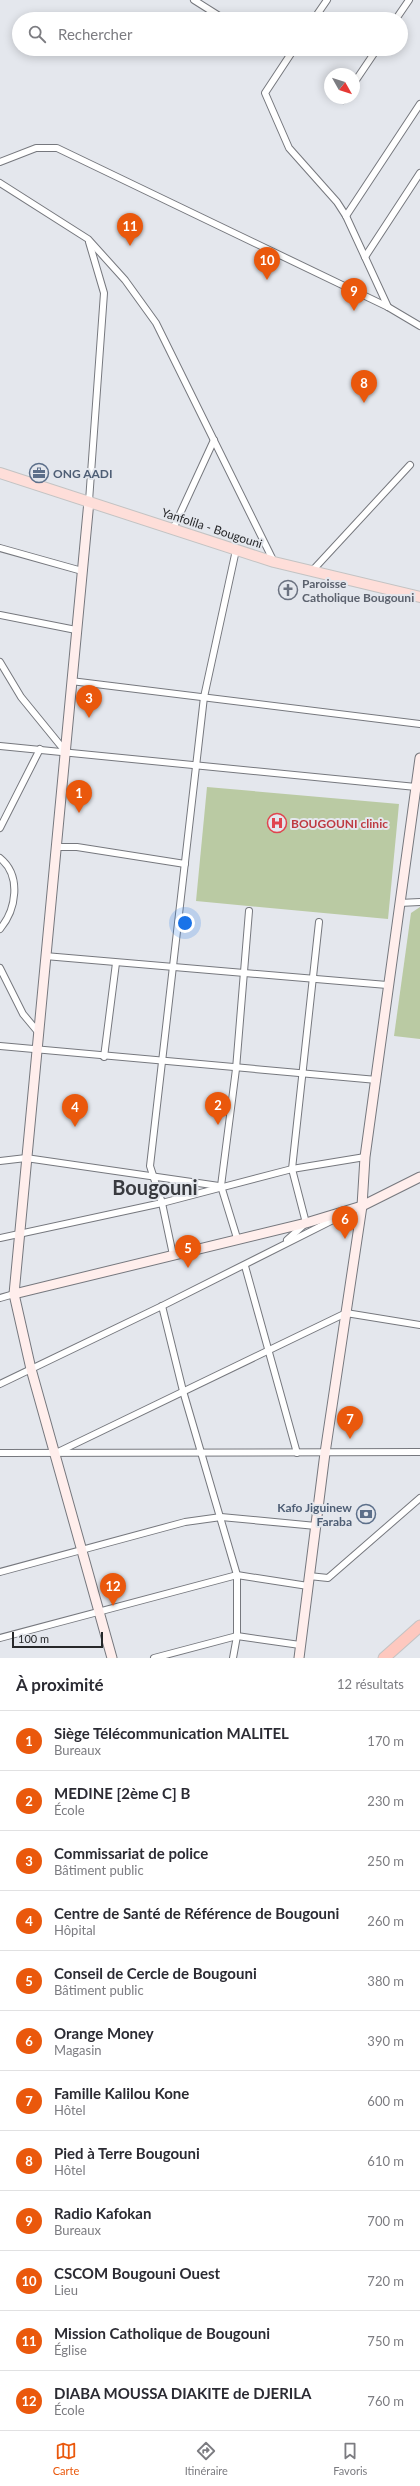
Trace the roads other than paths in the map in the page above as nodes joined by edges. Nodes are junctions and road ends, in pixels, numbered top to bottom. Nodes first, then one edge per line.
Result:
1 (194, 0) edge
2 (327, 0) edge
3 (409, 0) edge
4 (213, 12) edge
5 (319, 12) edge
6 (401, 12) edge
7 (289, 56) edge
8 (372, 56) edge
9 (360, 74) edge
10 (420, 104) edge
11 (14, 157) junction
12 (0, 162) edge
13 (0, 166) edge
14 (420, 173) edge
15 (0, 178) edge
16 (0, 183) edge
17 (9, 188) junction
18 (346, 216) junction
19 (88, 239) junction
20 (365, 257) junction
21 (388, 307) junction
22 (420, 326) edge
23 (214, 440) junction
24 (410, 465) dead end
25 (0, 473) edge
26 (89, 501) junction
27 (173, 529) junction
28 (0, 548) edge
29 (236, 550) junction
30 (274, 562) junction
31 (82, 571) junction
32 (312, 571) junction
33 (420, 597) edge
34 (0, 615) edge
35 (76, 630) junction
36 (0, 662) edge
37 (71, 681) junction
38 (204, 697) junction
39 (420, 724) edge
40 (0, 746) edge
41 (40, 749) junction
42 (65, 751) junction
43 (420, 758) edge
44 (197, 764) junction
45 (416, 787) junction
46 (0, 828) edge
47 (55, 848) junction
48 (0, 858) edge
49 (186, 864) junction
50 (420, 902) edge
51 (399, 903) junction
52 (249, 911) dead end
53 (318, 922) dead end
54 (0, 929) edge
55 (45, 956) junction
56 (116, 963) junction
57 (0, 968) edge
58 (174, 968) junction
59 (244, 973) junction
60 (314, 978) junction
61 (387, 985) junction
62 (38, 1032) junction
63 (0, 1046) edge
64 (37, 1051) junction
65 (104, 1057) junction
66 (163, 1063) junction
67 (236, 1069) junction
68 (302, 1074) junction
69 (377, 1080) junction
70 (365, 1157) junction
71 (26, 1158) junction
72 (0, 1161) edge
73 (292, 1169) junction
74 (152, 1175) junction
75 (420, 1177) edge
76 (220, 1186) junction
77 (162, 1203) junction
78 (362, 1206) junction
79 (306, 1223) junction
80 (20, 1234) junction
81 (0, 1238) edge
82 (237, 1238) junction
83 (280, 1245) junction
84 (173, 1255) junction
85 (245, 1266) junction
86 (14, 1294) junction
87 (0, 1298) edge
88 (162, 1306) junction
89 (346, 1313) junction
90 (420, 1325) edge
91 (269, 1350) junction
92 (31, 1369) junction
93 (0, 1384) edge
94 (183, 1391) junction
95 (420, 1452) edge
96 (0, 1453) edge
97 (56, 1453) junction
98 (202, 1453) junction
99 (297, 1453) junction
100 (325, 1453) junction
101 (420, 1498) edge
102 (221, 1517) junction
103 (316, 1526) junction
104 (82, 1548) junction
105 (0, 1572) edge
106 (236, 1575) junction
107 (309, 1576) junction
108 (308, 1586) junction
109 (100, 1612) junction
110 (420, 1626) edge
111 (237, 1636) junction
112 (0, 1638) edge
113 (300, 1645) junction
114 (112, 1658) edge
115 (154, 1658) edge
116 (233, 1658) edge
117 (299, 1658) edge
118 (384, 1658) edge

1 - 4 street
2 - 5 street
3 - 6 street
7 - 18 street
8 - 9 street
10 - 18 street
11 - 12 street
11 - 13 street
11 - 21 street
14 - 20 street
15 - 17 street
16 - 17 street
17 - 19 street
18 - 20 street
19 - 23 street
19 - 26 street
20 - 21 street
21 - 22 street
23 - 27 street
23 - 30 street
24 - 32 street
25 - 26 main road, Yanfolila - Bougouni
26 - 27 main road, Yanfolila - Bougouni
26 - 31 street
27 - 29 main road, Yanfolila - Bougouni
28 - 31 street
29 - 30 main road, Yanfolila - Bougouni
29 - 38 street
30 - 32 main road, Yanfolila - Bougouni
31 - 35 street
32 - 33 main road, Yanfolila - Bougouni
34 - 35 street
35 - 37 street
36 - 42 street
37 - 38 street
37 - 42 street
38 - 39 street
38 - 44 street
40 - 41 street
41 - 42 street
41 - 46 street
42 - 44 street
42 - 47 street
43 - 45 street
44 - 45 street
44 - 49 street
45 - 51 street
47 - 49 street
47 - 55 street
48 - 54 street
49 - 58 street
50 - 51 street
51 - 61 street
52 - 59 street
53 - 60 street
55 - 56 street
55 - 62 street
56 - 58 street
56 - 65 street
57 - 62 street
58 - 59 street
58 - 66 street
59 - 60 street
59 - 67 street
60 - 61 street
60 - 68 street
61 - 69 street
62 - 64 street
63 - 64 street
64 - 65 street
64 - 71 street
65 - 66 street
66 - 67 street
66 - 74 street
67 - 68 street
67 - 76 street
68 - 69 street
68 - 73 street
69 - 70 street
70 - 73 street
70 - 78 street
71 - 72 street
71 - 74 street
71 - 80 street
73 - 76 street
73 - 79 street
74 - 76 street
74 - 77 street
75 - 78 street
76 - 77 street
76 - 82 street
77 - 80 street
77 - 84 street
78 - 79 street
78 - 83 street
78 - 89 street
79 - 82 street
79 - 83 street
80 - 81 street
80 - 86 street
82 - 84 street
83 - 85 street
84 - 86 street
85 - 88 street
85 - 91 street
86 - 87 street
86 - 92 street
88 - 92 street
88 - 94 street
89 - 90 street
89 - 91 street
89 - 100 street
91 - 94 street
91 - 99 street
92 - 93 street
92 - 97 street
94 - 97 street
94 - 98 street
95 - 100 street
96 - 97 street
97 - 98 street
97 - 104 street
98 - 99 street
98 - 102 street
99 - 100 street
100 - 103 street
101 - 107 street
102 - 103 street
102 - 104 street
102 - 106 street
103 - 107 street
104 - 105 street
104 - 109 street
106 - 108 street
106 - 109 street
106 - 111 street
107 - 108 street
108 - 113 street
109 - 112 street
109 - 114 street
110 - 118 highway
111 - 113 street
111 - 115 street
111 - 116 street
113 - 117 street

